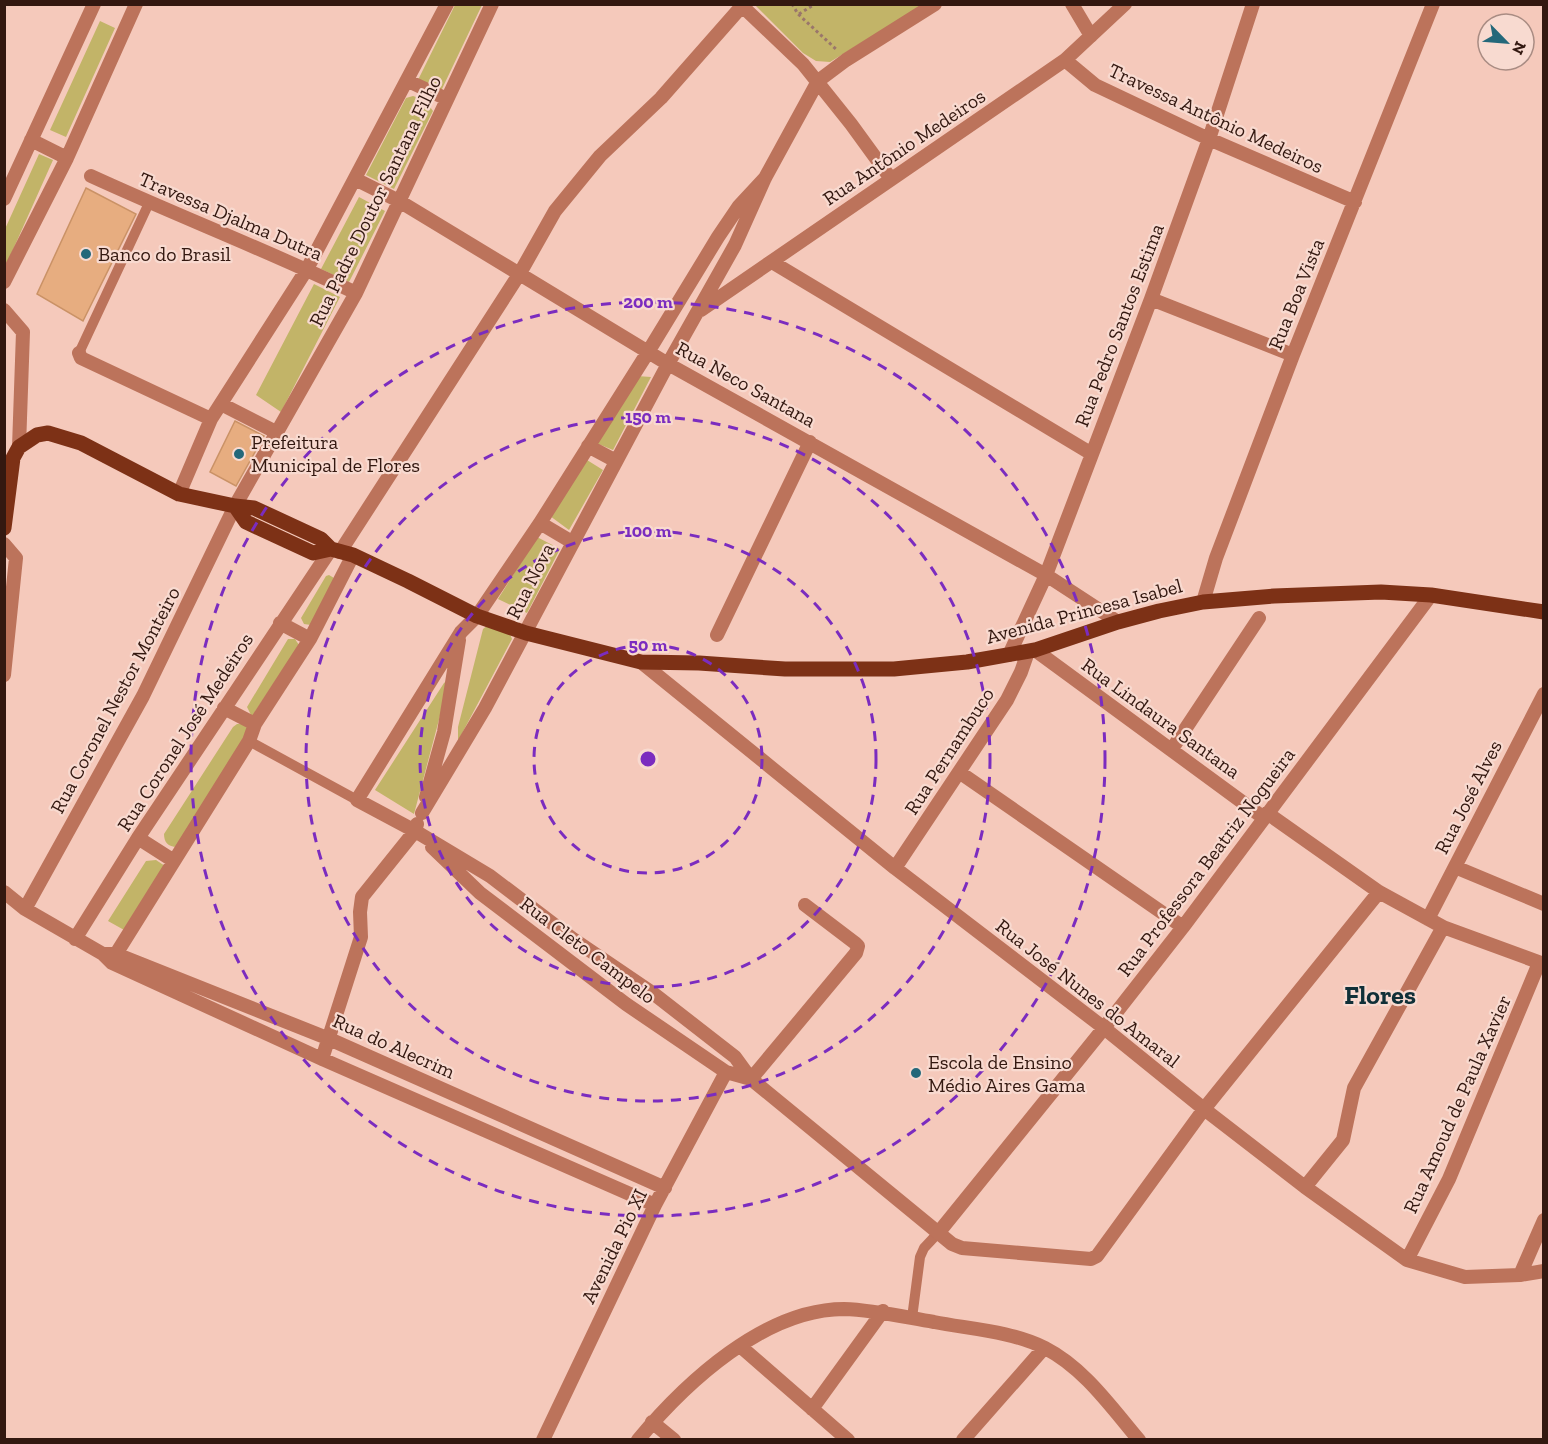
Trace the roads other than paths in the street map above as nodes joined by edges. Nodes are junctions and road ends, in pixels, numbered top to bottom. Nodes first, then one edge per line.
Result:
1 (94, 4) edge
2 (136, 4) edge
3 (447, 4) edge
4 (492, 4) edge
5 (935, 4) edge
6 (1072, 4) edge
7 (1125, 4) edge
8 (1253, 4) edge
9 (1433, 4) edge
10 (741, 5) edge
11 (1091, 36) junction
12 (1065, 60) junction
13 (408, 81) junction
14 (818, 81) junction
15 (447, 99) junction
16 (1209, 139) junction
17 (31, 140) junction
18 (67, 158) junction
19 (91, 176) dead end
20 (765, 178) junction
21 (891, 179) junction
22 (355, 180) junction
23 (4, 199) edge
24 (399, 201) junction
25 (1355, 202) junction
26 (149, 203) junction
27 (718, 237) junction
28 (735, 245) junction
29 (772, 262) junction
30 (307, 269) junction
31 (697, 272) junction
32 (520, 273) junction
33 (4, 282) edge
34 (715, 282) junction
35 (356, 293) junction
36 (1151, 299) junction
37 (4, 310) edge
38 (698, 313) junction
39 (648, 352) junction
40 (79, 353) joint
41 (1293, 355) junction
42 (668, 364) junction
43 (220, 404) junction
44 (211, 419) junction
45 (276, 432) junction
46 (810, 442) junction
47 (588, 446) junction
48 (19, 447) junction
49 (1092, 454) junction
50 (616, 461) junction
51 (178, 494) junction
52 (235, 506) junction
53 (540, 523) junction
54 (4, 528) edge
55 (572, 542) junction
56 (4, 544) edge
57 (342, 552) junction
58 (1046, 575) junction
59 (1431, 596) junction
60 (1203, 602) junction
61 (1544, 612) edge
62 (477, 616) junction
63 (1259, 618) dead end
64 (1118, 622) junction
65 (280, 623) junction
66 (461, 632) junction
67 (526, 633) junction
68 (717, 635) dead end
69 (310, 639) junction
70 (1031, 651) junction
71 (1009, 655) junction
72 (641, 662) junction
73 (4, 675) edge
74 (1544, 694) edge
75 (224, 708) junction
76 (255, 724) junction
77 (249, 741) junction
78 (1172, 749) junction
79 (959, 772) junction
80 (357, 800) junction
81 (422, 813) junction
82 (1265, 815) junction
83 (415, 831) junction
84 (138, 838) junction
85 (174, 861) junction
86 (1455, 867) junction
87 (895, 868) junction
88 (4, 891) edge
89 (1379, 892) junction
90 (1543, 903) edge
91 (805, 905) dead end
92 (25, 909) junction
93 (1428, 919) junction
94 (1183, 927) junction
95 (1443, 927) junction
96 (75, 939) junction
97 (110, 954) junction
98 (1541, 963) edge
99 (1104, 1028) junction
100 (327, 1038) junction
101 (322, 1059) junction
102 (726, 1072) junction
103 (752, 1079) junction
104 (1204, 1109) junction
105 (519, 1122) junction
106 (512, 1143) junction
107 (1305, 1187) junction
108 (664, 1188) junction
109 (655, 1205) junction
110 (1544, 1220) edge
111 (939, 1232) junction
112 (1407, 1260) junction
113 (1544, 1271) edge
114 (1520, 1275) junction
115 (883, 1311) junction
116 (912, 1318) junction
117 (740, 1346) junction
118 (1044, 1348) junction
119 (812, 1409) junction
120 (652, 1422) junction
121 (543, 1440) edge
122 (638, 1440) edge
123 (674, 1440) edge
124 (848, 1440) edge
125 (963, 1440) edge
126 (1139, 1440) edge

1 - 17 street
2 - 18 street
3 - 13 street, Rua Padre Doutor Santana Filho
4 - 15 street, Rua Padre Doutor Santana Filho
5 - 14 street
6 - 11 street
7 - 11 street, Rua Antônio Medeiros
8 - 16 street, Rua Pedro Santos Estima
9 - 25 street, Rua Boa Vista
10 - 14 street
10 - 32 street
11 - 12 street, Rua Antônio Medeiros
12 - 16 street, Travessa Antônio Medeiros
12 - 21 street, Rua Antônio Medeiros
13 - 15 street
13 - 22 street, Rua Padre Doutor Santana Filho
14 - 20 street
14 - 21 street
15 - 24 street, Rua Padre Doutor Santana Filho
16 - 25 street, Travessa Antônio Medeiros
16 - 36 street, Rua Pedro Santos Estima
17 - 18 street
17 - 23 street
18 - 33 street
19 - 26 street, Travessa Djalma Dutra
20 - 27 street, Rua Nova
20 - 28 street, Rua Nova
21 - 29 street, Rua Antônio Medeiros
22 - 24 street, Rua Neco Santana
22 - 30 street, Rua Padre Doutor Santana Filho
24 - 32 street, Rua Neco Santana
24 - 35 street, Rua Padre Doutor Santana Filho
25 - 41 street, Rua Boa Vista
26 - 30 street, Travessa Djalma Dutra
26 - 40 street
27 - 28 street
27 - 31 street, Rua Nova
28 - 34 street, Rua Nova
29 - 38 street, Rua Antônio Medeiros
29 - 49 street
30 - 35 street, Travessa Djalma Dutra
30 - 43 street, Rua Padre Doutor Santana Filho
31 - 34 street
31 - 39 street, Rua Nova
32 - 39 street, Rua Neco Santana
32 - 57 street
34 - 38 street, Rua Nova
35 - 45 street, Rua Padre Doutor Santana Filho
36 - 41 street
36 - 49 street, Rua Pedro Santos Estima
37 - 48 street
38 - 42 street, Rua Nova
39 - 42 street, Rua Neco Santana
39 - 47 street, Rua Nova
40 - 44 street
41 - 60 street, Rua Boa Vista
42 - 46 street, Rua Neco Santana
42 - 50 street, Rua Nova
43 - 44 street, Rua Padre Doutor Santana Filho
43 - 45 street
44 - 51 street, Rua Padre Doutor Santana Filho
45 - 52 street, Rua Padre Doutor Santana Filho
46 - 58 street, Rua Neco Santana
46 - 68 street
47 - 50 street
47 - 53 street, Rua Nova
48 - 51 main road, Avenida Princesa Isabel
48 - 54 main road
49 - 58 street, Rua Pedro Santos Estima
50 - 55 street, Rua Nova
51 - 52 main road, Avenida Princesa Isabel
52 - 57 main road, Avenida Princesa Isabel
52 - 92 street, Rua Coronel Nestor Monteiro
53 - 55 street
53 - 62 street, Rua Nova
55 - 67 street, Rua Nova
56 - 73 street
57 - 62 main road, Avenida Princesa Isabel
57 - 65 street, Rua Coronel José Medeiros
57 - 69 street
58 - 64 street, Rua Neco Santana
58 - 71 street, Rua Pedro Santos Estima
59 - 60 main road, Avenida Princesa Isabel
59 - 61 main road, Avenida Princesa Isabel
59 - 82 street, Rua Professora Beatriz Nogueira
60 - 64 main road, Avenida Princesa Isabel
62 - 66 street, Rua Nova
62 - 67 main road, Avenida Princesa Isabel
63 - 78 street
64 - 70 main road, Avenida Princesa Isabel
65 - 69 street
65 - 75 street, Rua Coronel José Medeiros
66 - 80 street, Rua Nova
66 - 81 street, Rua Nova
67 - 72 main road, Avenida Princesa Isabel
67 - 81 street, Rua Nova
69 - 76 street
70 - 71 main road, Avenida Princesa Isabel
70 - 78 street, Rua Lindaura Santana
70 - 79 street, Rua Pernambuco
71 - 72 main road, Avenida Princesa Isabel
72 - 87 street, Rua José Nunes do Amaral
74 - 86 street, Rua José Alves
75 - 76 street
75 - 84 street, Rua Coronel José Medeiros
76 - 77 street
77 - 80 street, Rua Cleto Campelo
77 - 85 street
78 - 82 street, Rua Lindaura Santana
79 - 87 street, Rua Pernambuco
79 - 94 street
80 - 83 street, Rua Cleto Campelo
81 - 83 street, Rua Nova
82 - 89 street, Rua Lindaura Santana
82 - 94 street, Rua Professora Beatriz Nogueira
83 - 100 street, Rua Nova
83 - 102 street, Rua Cleto Campelo
83 - 103 street, Rua Cleto Campelo
84 - 85 street
84 - 96 street, Rua Coronel José Medeiros
85 - 97 street
86 - 90 street
86 - 93 street, Rua José Alves
87 - 99 street, Rua José Nunes do Amaral
88 - 92 street, Rua do Alecrim
89 - 93 street, Rua Lindaura Santana
89 - 104 street
91 - 103 street
92 - 96 street, Rua do Alecrim
93 - 95 street, Rua Lindaura Santana
94 - 99 street, Rua Professora Beatriz Nogueira
95 - 98 street, Rua Lindaura Santana
95 - 107 street
96 - 97 street, Rua do Alecrim
97 - 100 street, Rua do Alecrim
97 - 101 street, Rua do Alecrim
98 - 112 street, Rua Amoud de Paula Xavier
99 - 104 street, Rua José Nunes do Amaral
99 - 111 street, Rua Professora Beatriz Nogueira
100 - 101 street, Rua Nova
100 - 105 street, Rua do Alecrim
101 - 106 street, Rua do Alecrim
102 - 103 street, Rua Cleto Campelo
102 - 108 street, Avenida Pio XI
103 - 111 street, Rua Cleto Campelo
104 - 107 street, Rua José Nunes do Amaral
104 - 111 street, Rua Cleto Campelo
105 - 106 street
105 - 108 street, Rua do Alecrim
106 - 109 street, Rua do Alecrim
107 - 112 street, Rua José Nunes do Amaral
108 - 109 street, Avenida Pio XI
109 - 121 street, Avenida Pio XI
110 - 114 street
111 - 116 street
112 - 114 street, Rua José Nunes do Amaral
113 - 114 street, Rua José Nunes do Amaral
115 - 116 street
115 - 117 street
115 - 119 street
116 - 118 street
117 - 119 street
117 - 120 street
118 - 125 street
118 - 126 street
119 - 124 street
120 - 122 street
120 - 123 street

